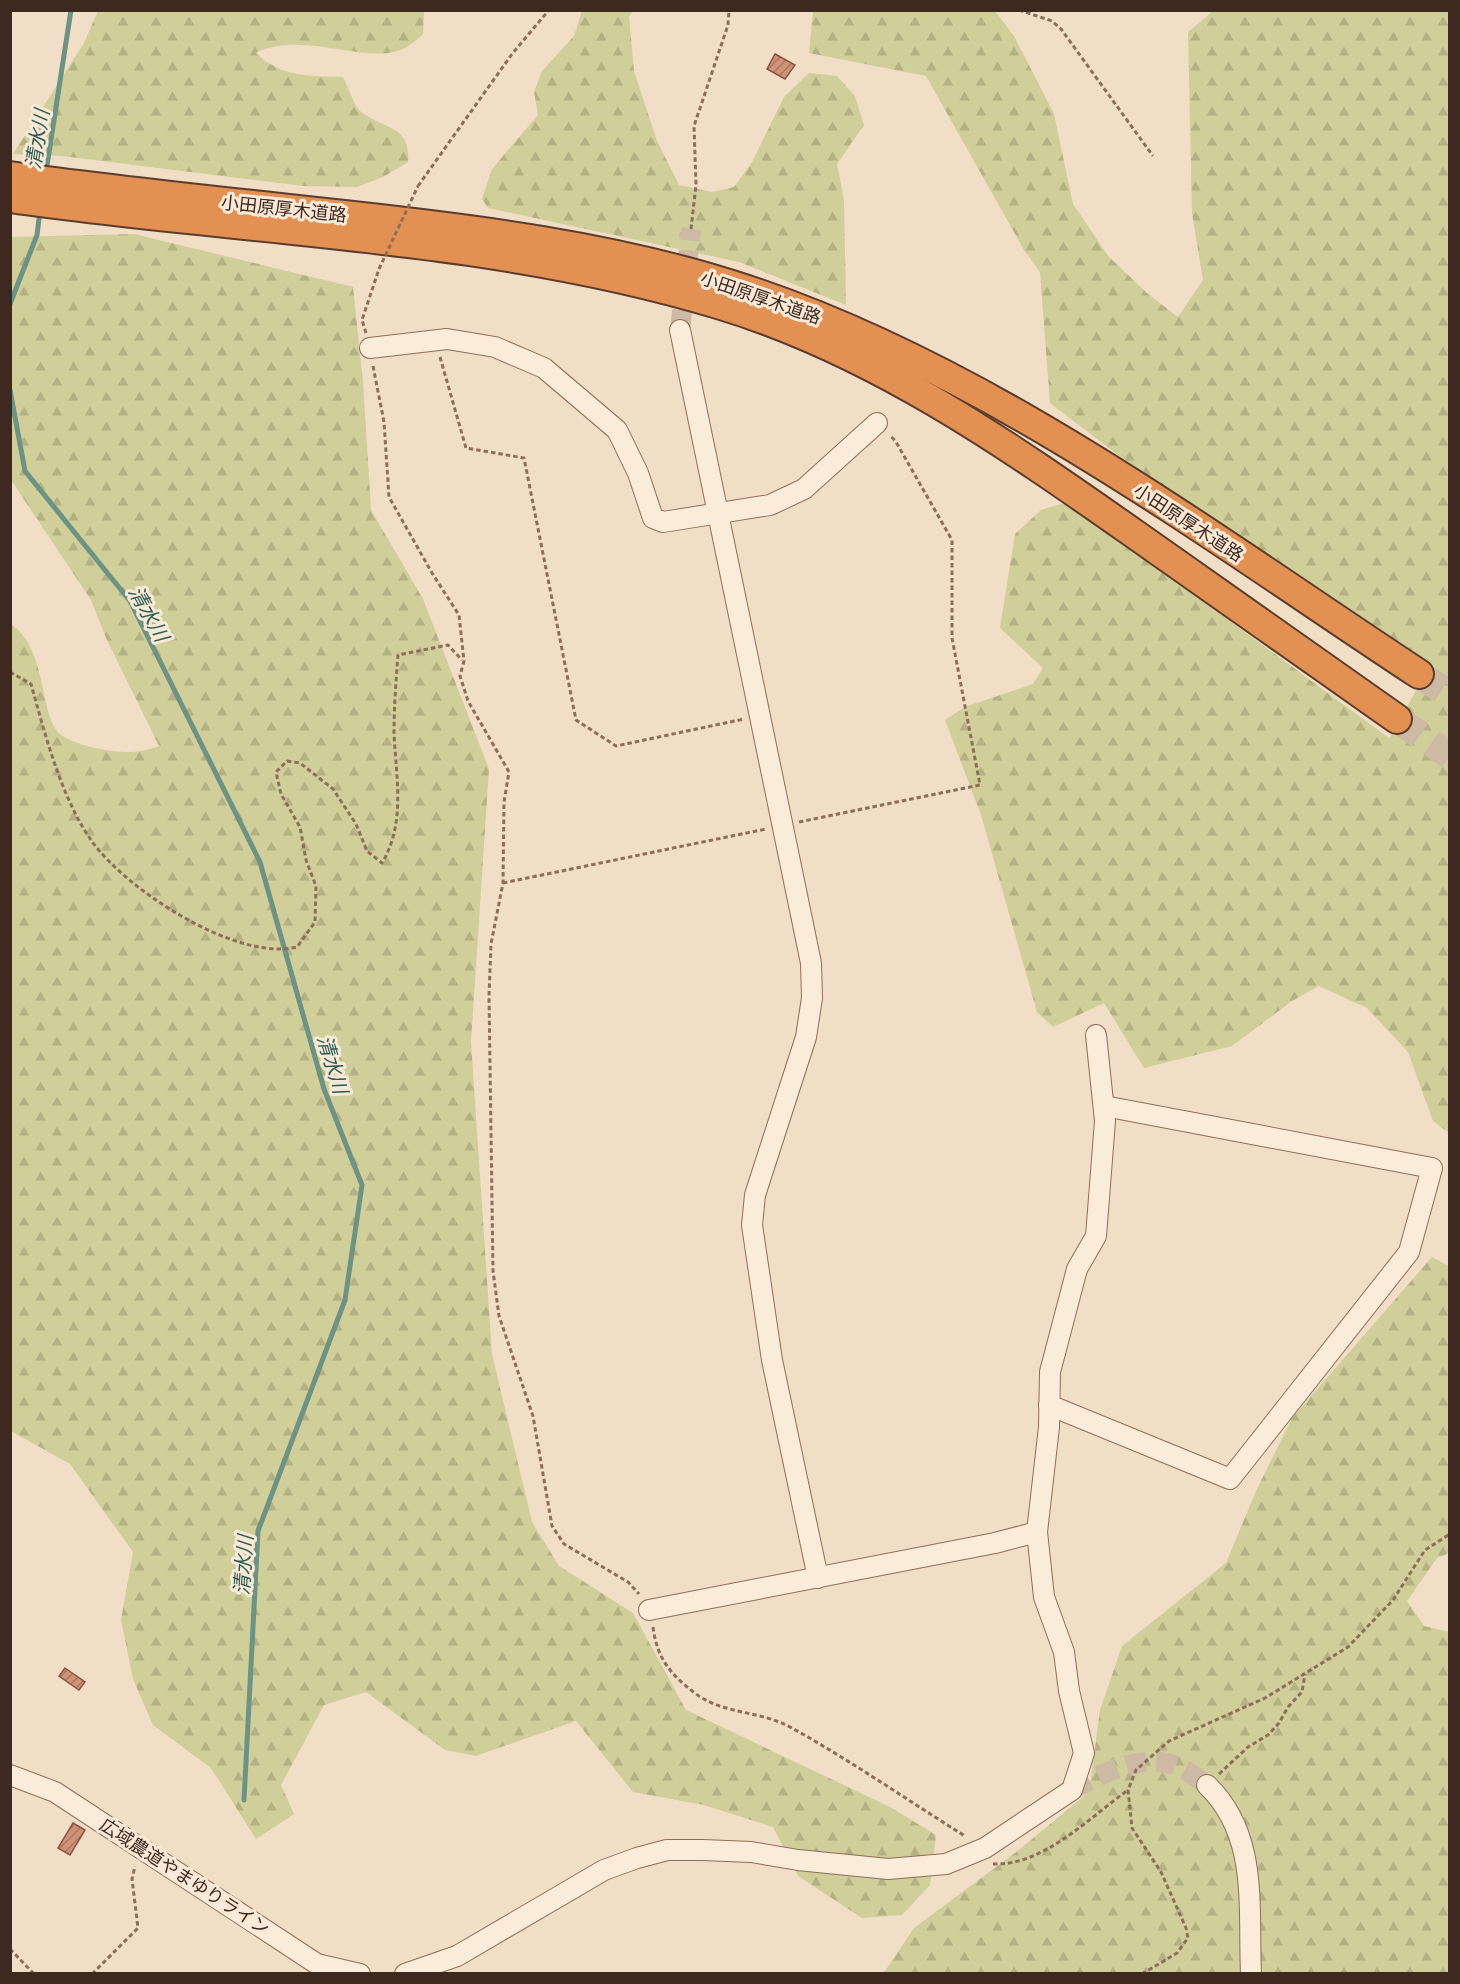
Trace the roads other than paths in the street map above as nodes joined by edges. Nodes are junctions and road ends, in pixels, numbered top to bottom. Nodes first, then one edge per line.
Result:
1 (10, 176) edge
2 (76, 196) junction
3 (10, 198) edge
4 (681, 330) tunnel mouth
5 (370, 348) road end
6 (877, 423) road end
7 (718, 515) junction
8 (1419, 674) tunnel mouth
9 (1397, 719) tunnel mouth
10 (1096, 1035) dead end
11 (1104, 1106) junction
12 (1048, 1405) junction
13 (1037, 1532) junction
14 (818, 1578) junction
15 (650, 1610) road end
16 (10, 1775) edge
17 (1207, 1785) tunnel mouth
18 (360, 1974) edge
19 (405, 1974) edge
20 (1251, 1974) edge

1 - 2 highway, 小田原厚木道路
2 - 3 highway, 小田原厚木道路
2 - 8 highway, 小田原厚木道路
2 - 9 highway, 小田原厚木道路
4 - 7 street
5 - 7 street
6 - 7 street
7 - 14 street
10 - 11 street
11 - 12 street
11 - 12 street
12 - 13 street
13 - 14 street
13 - 19 street
14 - 15 street
16 - 18 street, 広域農道やまゆりライン
17 - 20 street

